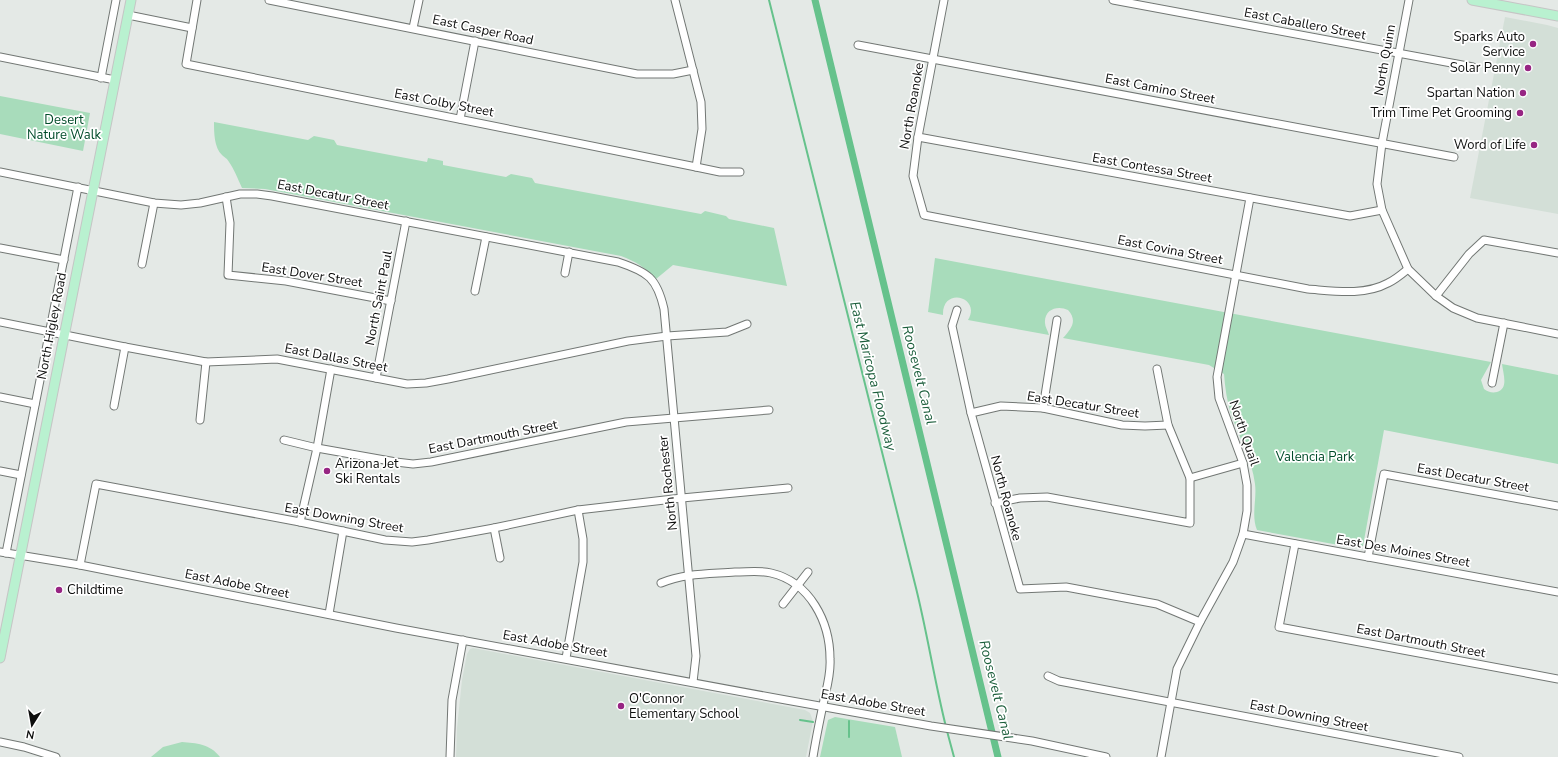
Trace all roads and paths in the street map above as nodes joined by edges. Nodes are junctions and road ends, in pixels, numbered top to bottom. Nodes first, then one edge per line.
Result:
1 (113, 0) edge
2 (131, 0) edge
3 (197, 0) edge
4 (269, 0) edge
5 (419, 0) edge
6 (675, 0) edge
7 (944, 0) edge
8 (1113, 0) edge
9 (1409, 0) edge
10 (1472, 0) edge
11 (128, 15) junction
12 (1558, 16) edge
13 (192, 28) junction
14 (413, 28) junction
15 (475, 41) junction
16 (858, 45) dead end
17 (1399, 54) junction
18 (0, 57) edge
19 (933, 59) junction
20 (1473, 67) dead end
21 (693, 70) junction
22 (101, 78) junction
23 (115, 80) junction
24 (460, 119) junction
25 (918, 137) junction
26 (1382, 143) junction
27 (1454, 157) dead end
28 (696, 168) junction
29 (0, 172) edge
30 (740, 172) dead end
31 (78, 187) junction
32 (93, 190) junction
33 (226, 197) junction
34 (1250, 198) junction
35 (154, 203) junction
36 (1382, 210) junction
37 (924, 215) joint
38 (406, 221) junction
39 (486, 236) junction
40 (0, 248) edge
41 (570, 252) junction
42 (1558, 254) edge
43 (64, 260) junction
44 (142, 264) dead end
45 (1408, 269) junction
46 (565, 273) dead end
47 (1236, 275) junction
48 (654, 282) joint
49 (475, 291) dead end
50 (1436, 296) junction
51 (391, 301) junction
52 (957, 310) dead end
53 (1057, 320) dead end
54 (0, 322) edge
55 (747, 324) dead end
56 (1504, 324) junction
57 (50, 332) junction
58 (1558, 334) edge
59 (64, 335) junction
60 (667, 336) junction
61 (125, 347) junction
62 (206, 362) junction
63 (331, 369) junction
64 (1157, 369) dead end
65 (376, 378) junction
66 (1492, 383) dead end
67 (0, 397) edge
68 (35, 404) junction
69 (114, 406) dead end
70 (1043, 408) junction
71 (769, 410) dead end
72 (971, 413) junction
73 (674, 418) junction
74 (200, 420) dead end
75 (1168, 424) junction
76 (284, 440) dead end
77 (316, 448) junction
78 (1243, 463) junction
79 (0, 471) edge
80 (21, 475) junction
81 (1190, 478) junction
82 (788, 488) dead end
83 (682, 498) junction
84 (995, 503) junction
85 (1558, 506) edge
86 (578, 510) junction
87 (300, 522) junction
88 (494, 528) junction
89 (343, 531) junction
90 (1243, 534) junction
91 (1295, 544) junction
92 (3, 552) edge
93 (20, 555) junction
94 (1368, 557) junction
95 (500, 558) dead end
96 (80, 565) junction
97 (808, 572) dead end
98 (689, 576) junction
99 (661, 583) dead end
100 (797, 586) junction
101 (1558, 592) edge
102 (783, 604) dead end
103 (329, 614) junction
104 (1200, 622) junction
105 (463, 640) junction
106 (0, 658) edge
107 (566, 658) junction
108 (1048, 676) dead end
109 (1558, 679) edge
110 (693, 682) junction
111 (1172, 702) junction
112 (822, 707) junction
113 (0, 742) edge
114 (1442, 755) edge
115 (56, 757) edge
116 (450, 757) edge
117 (813, 757) edge
118 (1106, 757) edge
119 (1161, 757) edge
120 (1459, 757) edge

1 - 22 street
2 - 11 main road, North Higley Road
3 - 13 street
4 - 14 street, East Casper Road
5 - 14 street
6 - 21 street
7 - 19 street, North Roanoke
8 - 17 street, East Caballero Street
9 - 17 street, North Quinn
10 - 12 main road
11 - 13 street
11 - 23 main road, North Higley Road
13 - 24 street, East Colby Street
14 - 15 street, East Casper Road
15 - 21 street, East Casper Road
15 - 24 street
16 - 19 street, East Camino Street
17 - 20 street, East Caballero Street
17 - 26 street, North Quinn
18 - 22 street
19 - 25 street, North Roanoke
19 - 26 street, East Camino Street
21 - 28 street
22 - 23 street
23 - 32 main road, North Higley Road
24 - 28 street, East Colby Street
25 - 34 street, East Contessa Street
25 - 37 street, North Roanoke
26 - 27 street, East Camino Street
26 - 36 street, North Quinn
28 - 30 street, East Colby Street
29 - 31 street, East Decatur Street
31 - 32 street, East Decatur Street
31 - 43 street, North Higley Road
32 - 35 street, East Decatur Street
32 - 59 main road, North Higley Road
33 - 35 street, East Decatur Street
33 - 38 street, East Decatur Street
33 - 51 street, East Dover Street
34 - 36 street, East Contessa Street
34 - 47 street, North Quail
35 - 44 street
36 - 45 street, North Quinn
37 - 47 street, East Covina Street
38 - 39 street, East Decatur Street
38 - 51 street, North Saint Paul
39 - 41 street, East Decatur Street
39 - 49 street
40 - 43 street
41 - 46 street
41 - 48 street, East Decatur Street
42 - 50 street
43 - 57 street, North Higley Road
45 - 47 street, East Covina Street
45 - 50 street, North Quinn
47 - 78 street, North Quail
48 - 60 street, North Rochester
50 - 56 street
51 - 65 street, North Saint Paul
52 - 72 street, North Roanoke
53 - 70 street
54 - 57 street, East Dallas Street
55 - 60 street, East Dallas Street
56 - 58 street
56 - 66 street
57 - 59 street, East Dallas Street
57 - 68 street, North Higley Road
59 - 61 street, East Dallas Street
59 - 93 main road, North Higley Road
60 - 65 street, East Dallas Street
60 - 73 street, North Rochester
61 - 62 street, East Dallas Street
61 - 69 street
62 - 63 street, East Dallas Street
62 - 74 street
63 - 65 street, East Dallas Street
63 - 77 street
64 - 75 street
67 - 68 street
68 - 80 street, North Higley Road
70 - 72 street, East Decatur Street
70 - 75 street, East Decatur Street
71 - 73 street, East Dartmouth Street
72 - 84 street, North Roanoke
73 - 77 street, East Dartmouth Street
73 - 83 street, North Rochester
75 - 81 street
76 - 77 street, East Dartmouth Street
77 - 87 street
78 - 81 street
78 - 90 street, North Quail
79 - 80 street
80 - 92 street, North Higley Road
81 - 84 street
82 - 83 street, East Downing Street
83 - 86 street, East Downing Street
83 - 98 street, North Rochester
84 - 104 street, North Roanoke
85 - 94 street, East Decatur Street
86 - 88 street, East Downing Street
86 - 107 street
87 - 89 street, East Downing Street
87 - 96 street, East Downing Street
88 - 89 street, East Downing Street
88 - 95 street
89 - 103 street
90 - 91 street, East Des Moines Street
90 - 104 street, North Quail
91 - 94 street, East Des Moines Street
91 - 109 street, East Dartmouth Street
92 - 93 street, East Adobe Street
93 - 96 street, East Adobe Street
93 - 106 main road, North Higley Road
94 - 101 street, East Des Moines Street
96 - 103 street, East Adobe Street
97 - 100 street
98 - 99 street
98 - 100 street
98 - 110 street, North Rochester
100 - 102 street
100 - 112 street
103 - 105 street, East Adobe Street
104 - 111 street, North Quail
105 - 107 street, East Adobe Street
105 - 116 street
107 - 110 street, East Adobe Street
108 - 111 street, East Downing Street
110 - 112 street, East Adobe Street
111 - 114 street, East Downing Street
111 - 119 street, North Quail
112 - 117 street
112 - 118 street, East Adobe Street
113 - 115 street
114 - 120 street, East Downing Street

